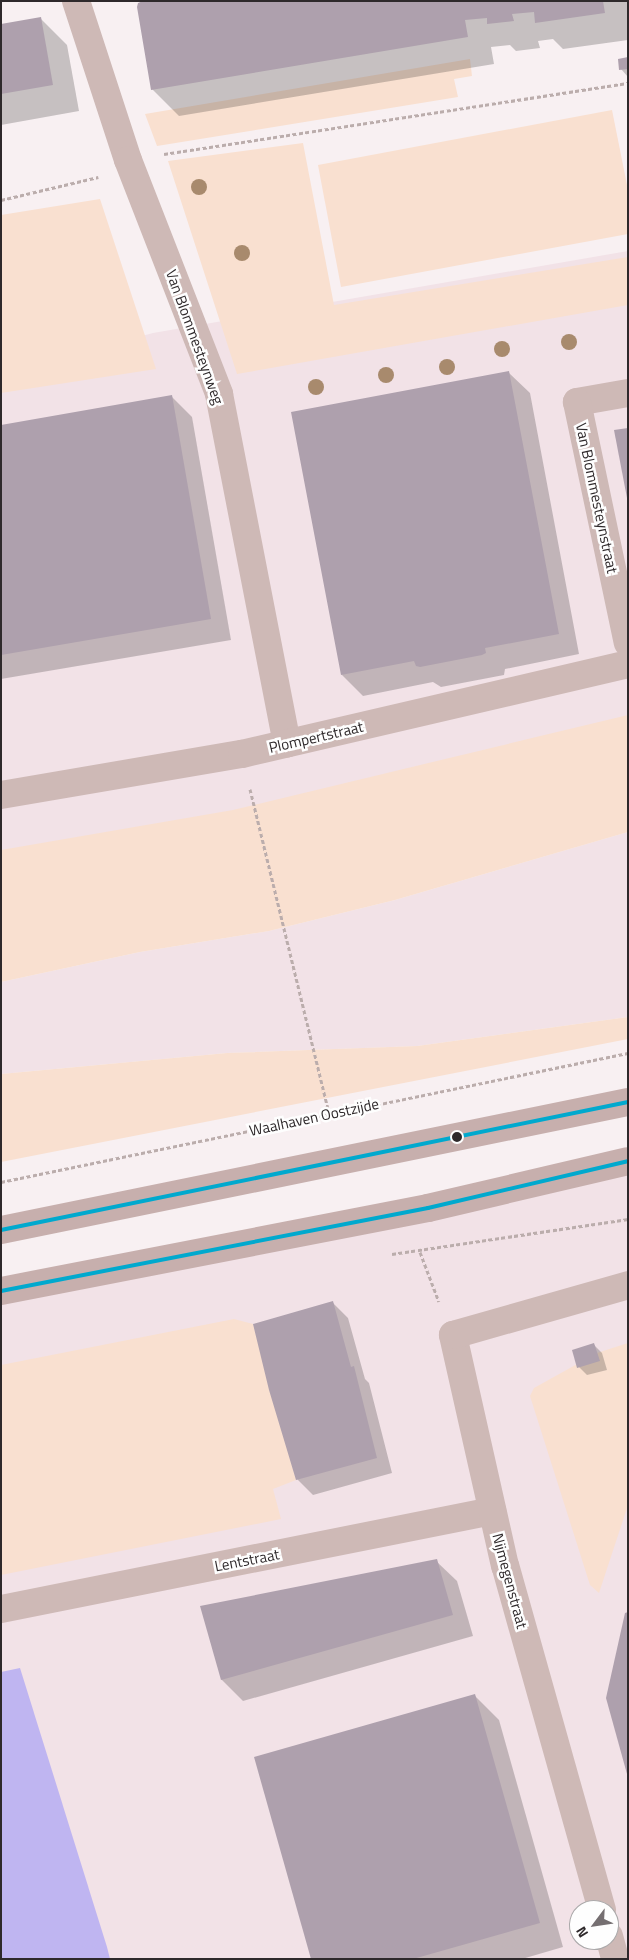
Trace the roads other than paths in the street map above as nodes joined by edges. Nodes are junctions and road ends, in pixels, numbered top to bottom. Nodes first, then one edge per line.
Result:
1 (76, 1) edge
2 (628, 393) edge
3 (628, 643) edge
4 (628, 664) edge
5 (287, 743) junction
6 (1, 795) edge
7 (628, 1102) edge
8 (628, 1161) edge
9 (1, 1230) edge
10 (628, 1285) edge
11 (1, 1291) edge
12 (492, 1511) junction
13 (1, 1610) edge
14 (599, 1900) edge

1 - 5 street, Van Blommesteynweg
2 - 3 street, Van Blommesteynstraat
4 - 5 street, Plompertstraat
5 - 6 street, Plompertstraat
7 - 9 main road
8 - 11 main road
10 - 12 street, Nijmegenstraat
12 - 13 street, Lentstraat
12 - 14 street, Nijmegenstraat

